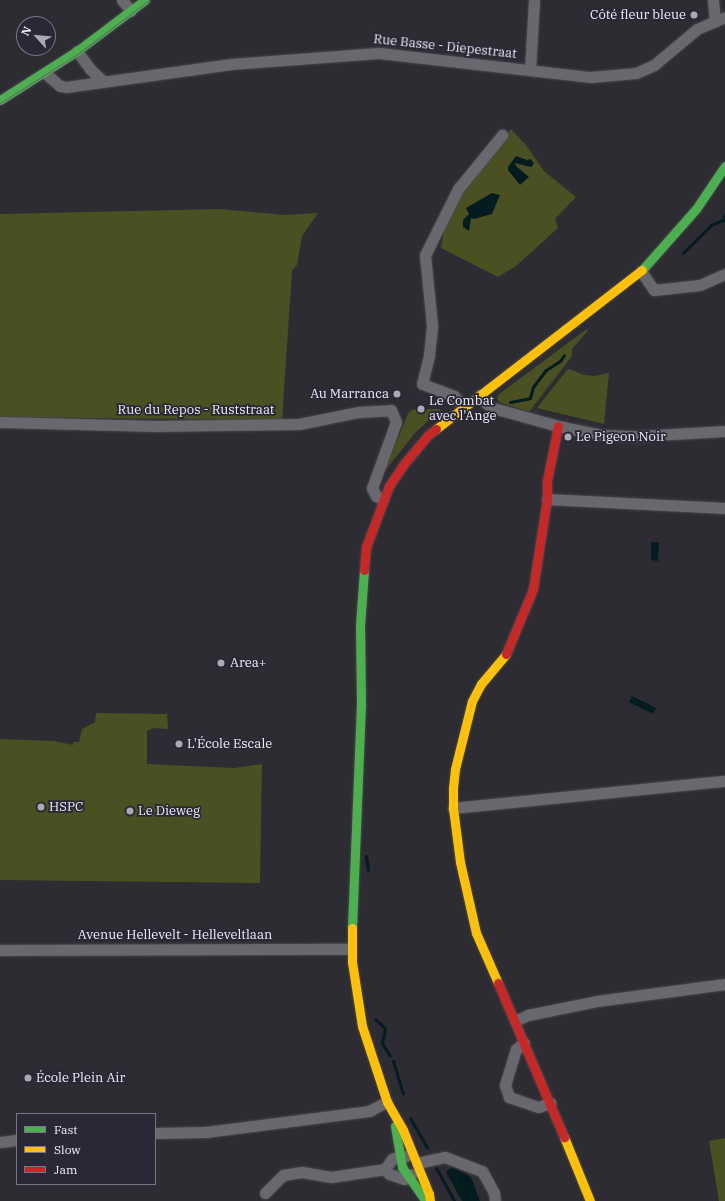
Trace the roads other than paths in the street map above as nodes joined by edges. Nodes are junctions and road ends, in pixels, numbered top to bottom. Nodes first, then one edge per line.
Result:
1 (122, 0) edge
2 (145, 0) edge
3 (534, 0) edge
4 (713, 0) edge
5 (131, 11) junction
6 (721, 21) edge
7 (77, 51) junction
8 (530, 70) junction
9 (45, 72) junction
10 (104, 81) junction
11 (0, 100) edge
12 (502, 135) dead end
13 (725, 166) edge
14 (641, 271) junction
15 (725, 274) edge
16 (480, 395) junction
17 (464, 407) junction
18 (0, 422) edge
19 (558, 426) junction
20 (725, 430) edge
21 (383, 499) junction
22 (547, 500) junction
23 (725, 508) edge
24 (725, 781) edge
25 (453, 808) junction
26 (351, 949) junction
27 (0, 950) edge
28 (725, 984) edge
29 (515, 1021) junction
30 (524, 1043) junction
31 (387, 1102) junction
32 (550, 1103) junction
33 (394, 1116) junction
34 (156, 1133) edge
35 (16, 1140) edge
36 (0, 1142) edge
37 (399, 1156) junction
38 (417, 1163) junction
39 (385, 1169) junction
40 (409, 1176) junction
41 (265, 1193) dead end
42 (426, 1201) edge
43 (430, 1201) edge
44 (495, 1201) edge
45 (590, 1201) edge

1 - 5 street
2 - 5 main road
3 - 8 street
4 - 6 street
5 - 7 main road
6 - 8 street, Rue Basse - Diepestraat
7 - 9 main road
7 - 10 street
8 - 10 street, Rue Basse - Diepestraat
9 - 10 street, Rue Basse - Diepestraat
9 - 11 main road
12 - 17 street
13 - 14 main road
14 - 15 street
14 - 16 main road
16 - 17 main road
16 - 19 street
17 - 21 main road
18 - 21 street, Rue du Repos - Ruststraat
19 - 20 street
19 - 22 main road
21 - 26 main road
22 - 23 street
22 - 25 main road
24 - 25 street
25 - 29 main road
26 - 27 street, Avenue Hellevelt - Helleveltlaan
26 - 31 main road
28 - 29 street
29 - 30 main road
30 - 32 main road
30 - 32 street
31 - 33 main road
31 - 34 street
32 - 45 main road
33 - 37 main road
33 - 38 main road
35 - 36 street
37 - 38 street
37 - 39 street
37 - 40 main road
38 - 40 street
38 - 43 main road
38 - 44 street
39 - 40 street
39 - 41 street
40 - 42 main road

